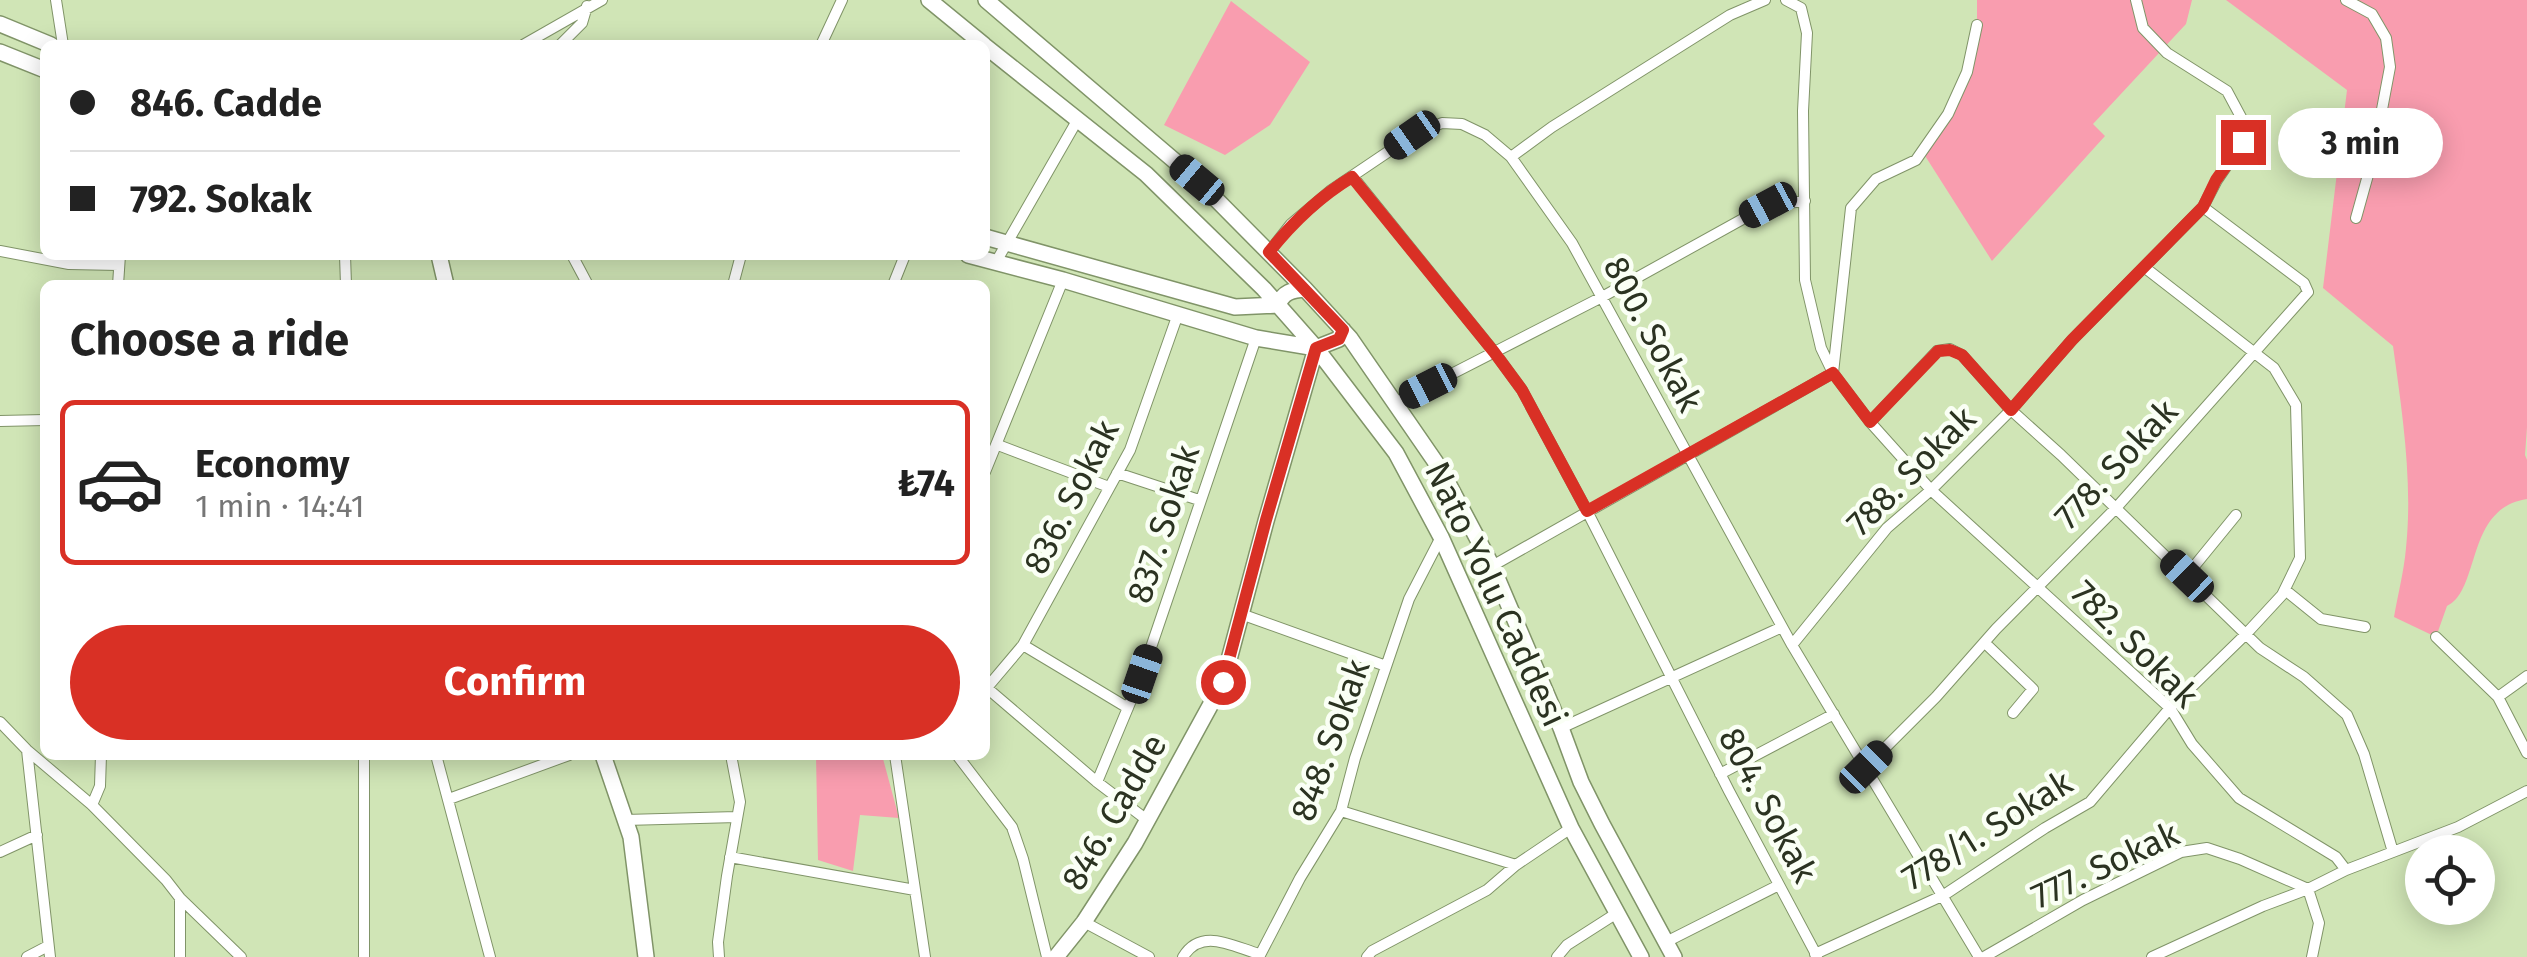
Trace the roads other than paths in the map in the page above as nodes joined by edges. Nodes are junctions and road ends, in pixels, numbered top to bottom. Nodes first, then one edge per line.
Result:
1 (56, 0) edge
2 (602, 0) edge
3 (842, 0) edge
4 (929, 0) edge
5 (986, 0) edge
6 (1766, 0) edge
7 (1786, 0) edge
8 (1814, 0) edge
9 (2136, 0) edge
10 (2346, 0) edge
11 (587, 4) edge
12 (1801, 8) junction
13 (0, 24) edge
14 (1976, 25) dead end
15 (40, 40) edge
16 (61, 40) edge
17 (531, 40) edge
18 (565, 40) edge
19 (823, 40) edge
20 (975, 40) edge
21 (0, 52) edge
22 (990, 53) edge
23 (40, 68) edge
24 (1078, 120) junction
25 (1511, 158) junction
26 (1352, 177) junction
27 (1805, 202) junction
28 (2203, 207) junction
29 (2356, 218) dead end
30 (990, 238) edge
31 (1007, 243) junction
32 (0, 251) edge
33 (1269, 252) junction
34 (40, 259) edge
35 (48, 260) edge
36 (120, 260) edge
37 (988, 260) edge
38 (996, 262) junction
39 (2144, 267) junction
40 (1064, 280) junction
41 (1306, 288) junction
42 (1602, 297) junction
43 (1278, 305) junction
44 (1178, 314) junction
45 (1343, 330) junction
46 (1256, 338) junction
47 (1316, 348) junction
48 (1494, 352) junction
49 (2253, 353) junction
50 (1833, 373) junction
51 (1395, 403) junction
52 (2011, 410) junction
53 (40, 420) edge
54 (0, 421) edge
55 (1870, 422) junction
56 (998, 445) junction
57 (1686, 454) junction
58 (990, 462) edge
59 (1117, 474) junction
60 (1110, 486) junction
61 (1930, 490) junction
62 (1199, 500) junction
63 (2116, 508) junction
64 (1587, 511) junction
65 (2236, 515) dead end
66 (1441, 536) junction
67 (1492, 566) junction
68 (2187, 576) junction
69 (2040, 587) junction
70 (2285, 590) junction
71 (1241, 614) junction
72 (1782, 627) junction
73 (2365, 627) dead end
74 (2246, 634) junction
75 (2436, 637) dead end
76 (1984, 643) junction
77 (1023, 645) junction
78 (1792, 645) junction
79 (1386, 666) junction
80 (2527, 676) edge
81 (1671, 678) junction
82 (990, 684) edge
83 (990, 692) edge
84 (2498, 697) junction
85 (1128, 708) junction
86 (2170, 708) junction
87 (2014, 713) dead end
88 (1834, 714) junction
89 (0, 722) edge
90 (1561, 728) junction
91 (27, 750) junction
92 (2527, 753) edge
93 (101, 760) edge
94 (364, 760) edge
95 (438, 760) edge
96 (555, 760) edge
97 (605, 760) edge
98 (732, 760) edge
99 (895, 760) edge
100 (961, 760) edge
101 (1866, 767) junction
102 (1720, 774) junction
103 (1097, 782) junction
104 (2527, 790) edge
105 (450, 799) junction
106 (92, 806) junction
107 (1341, 810) junction
108 (738, 817) junction
109 (625, 820) junction
110 (1147, 820) junction
111 (1571, 828) junction
112 (37, 835) junction
113 (0, 852) edge
114 (2394, 852) junction
115 (730, 857) junction
116 (1516, 865) junction
117 (2346, 870) junction
118 (1779, 885) junction
119 (2308, 889) junction
120 (915, 890) junction
121 (1944, 896) junction
122 (180, 898) junction
123 (1617, 912) junction
124 (1084, 922) junction
125 (1666, 942) junction
126 (49, 952) edge
127 (1816, 955) edge
128 (1259, 956) edge
129 (26, 957) edge
130 (180, 957) edge
131 (241, 957) edge
132 (364, 957) edge
133 (490, 957) edge
134 (646, 957) edge
135 (720, 957) edge
136 (925, 957) edge
137 (1047, 957) edge
138 (1056, 957) edge
139 (1149, 957) edge
140 (1183, 957) edge
141 (1367, 957) edge
142 (1557, 957) edge
143 (1640, 957) edge
144 (1674, 957) edge
145 (1982, 957) edge
146 (2152, 957) edge
147 (2312, 957) edge

1 - 16 street
2 - 11 street
3 - 19 street
4 - 20 main road, Nato Yolu Caddesi
5 - 33 main road, Nato Yolu Caddesi
6 - 25 street
7 - 12 street
8 - 12 street
9 - 28 street, 788. Sokak
10 - 29 street
11 - 17 street
11 - 18 street
12 - 27 street, 782. Sokak
13 - 15 main road
14 - 50 street
21 - 23 main road
22 - 24 main road, Nato Yolu Caddesi
24 - 31 street
24 - 43 main road, Nato Yolu Caddesi
25 - 26 street, 800. Sokak
25 - 42 street, 800. Sokak
26 - 33 street, 800. Sokak
26 - 48 street, 804. Sokak
27 - 42 street
27 - 50 street, 782. Sokak
28 - 39 street, 788. Sokak
28 - 49 street, 778. Sokak
30 - 31 main road
31 - 38 street
31 - 43 main road
32 - 34 street
33 - 41 main road, Nato Yolu Caddesi
35 - 36 street
37 - 38 main road
38 - 40 main road
39 - 49 street
39 - 52 street, 788. Sokak
40 - 44 main road
40 - 56 street
41 - 43 main road
41 - 45 main road, Nato Yolu Caddesi
42 - 48 street
42 - 57 street, 800. Sokak
43 - 47 main road, Nato Yolu Caddesi
44 - 46 main road
44 - 59 street, 836. Sokak
45 - 47 main road
45 - 51 main road, Nato Yolu Caddesi
46 - 47 main road
46 - 62 street, 837. Sokak
47 - 66 main road, Nato Yolu Caddesi
47 - 71 main road, 846. Cadde
48 - 51 street
48 - 64 street, 804. Sokak
49 - 63 street, 778. Sokak
49 - 70 street
50 - 55 street, 782. Sokak
50 - 57 street
51 - 67 main road, Nato Yolu Caddesi
52 - 55 street
52 - 61 street, 788. Sokak
52 - 63 street
53 - 54 street
55 - 61 street, 782. Sokak
56 - 58 street
56 - 60 street
57 - 64 street
57 - 72 street, 800. Sokak
59 - 60 street, 836. Sokak
59 - 62 street
60 - 77 street, 836. Sokak
61 - 69 street, 782. Sokak
61 - 78 street, 788. Sokak
62 - 85 street, 837. Sokak
63 - 68 street
63 - 69 street, 778. Sokak
64 - 67 street
64 - 81 street, 804. Sokak
65 - 68 street
66 - 79 street, 848. Sokak
66 - 111 main road, Nato Yolu Caddesi
67 - 90 main road, Nato Yolu Caddesi
68 - 74 street
69 - 76 street, 778. Sokak
69 - 86 street, 782. Sokak
70 - 73 street
70 - 74 street, 778/1. Sokak
71 - 79 street
71 - 110 main road, 846. Cadde
72 - 78 street, 800. Sokak
72 - 81 street
74 - 86 street, 778/1. Sokak
74 - 114 street
75 - 84 street
76 - 87 street
76 - 101 street, 778. Sokak
77 - 82 street, 836. Sokak
77 - 85 street
78 - 88 street, 800. Sokak
79 - 107 street, 848. Sokak
80 - 84 street
81 - 90 street
81 - 102 street, 804. Sokak
83 - 103 street
84 - 92 street
85 - 103 street, 837. Sokak
86 - 117 street, 782. Sokak
86 - 121 street, 778/1. Sokak
88 - 101 street, 800. Sokak
88 - 102 street
89 - 91 street
90 - 125 main road, Nato Yolu Caddesi
91 - 106 street
91 - 112 street
93 - 106 street
94 - 132 street
95 - 105 street
96 - 105 street
97 - 109 main road
98 - 108 street
99 - 120 street
100 - 137 street
101 - 121 street, 800. Sokak
102 - 118 street, 804. Sokak
103 - 110 street
104 - 114 street
105 - 133 street
106 - 122 street
107 - 116 street
107 - 128 street, 848. Sokak
108 - 109 street
108 - 115 street
109 - 134 main road
110 - 124 main road, 846. Cadde
111 - 116 street
111 - 123 main road, Nato Yolu Caddesi
112 - 113 street
112 - 126 street
114 - 117 street
115 - 120 street
115 - 135 street
116 - 141 street
117 - 119 street
118 - 125 street
118 - 127 street, 804. Sokak
119 - 145 street, 777. Sokak
119 - 146 street
119 - 147 street
120 - 136 street
121 - 127 street, 778/1. Sokak
121 - 145 street, 800. Sokak
122 - 130 street
122 - 131 street
123 - 142 street
123 - 143 main road, Nato Yolu Caddesi
124 - 138 main road, 846. Cadde
124 - 139 street
125 - 144 main road, Nato Yolu Caddesi
126 - 129 street
128 - 140 street

